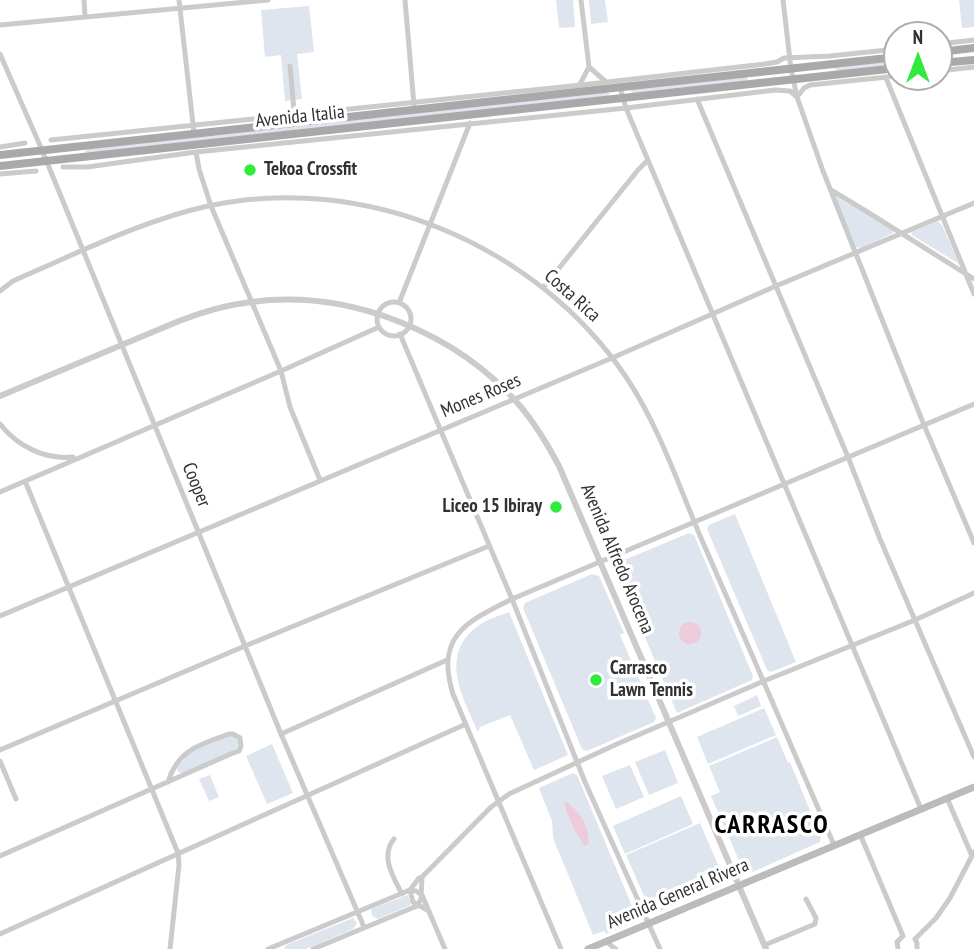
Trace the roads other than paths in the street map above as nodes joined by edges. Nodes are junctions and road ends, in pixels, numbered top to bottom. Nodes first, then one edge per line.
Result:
1 (84, 0) edge
2 (179, 0) edge
3 (268, 0) edge
4 (405, 0) edge
5 (581, 0) edge
6 (783, 0) edge
7 (180, 8) junction
8 (85, 16) junction
9 (0, 24) edge
10 (974, 40) edge
11 (968, 46) edge
12 (883, 52) edge
13 (0, 54) edge
14 (790, 57) junction
15 (861, 57) junction
16 (883, 57) edge
17 (830, 60) junction
18 (974, 60) edge
19 (953, 62) edge
20 (290, 66) dead end
21 (589, 67) junction
22 (974, 67) edge
23 (791, 69) junction
24 (953, 69) edge
25 (883, 71) edge
26 (750, 73) junction
27 (850, 77) junction
28 (883, 78) edge
29 (793, 79) junction
30 (834, 79) junction
31 (607, 81) junction
32 (752, 83) junction
33 (581, 85) junction
34 (620, 88) junction
35 (891, 91) edge
36 (572, 93) junction
37 (524, 94) junction
38 (797, 97) junction
39 (624, 98) junction
40 (696, 99) junction
41 (414, 106) junction
42 (626, 108) junction
43 (473, 114) junction
44 (520, 114) junction
45 (295, 118) junction
46 (470, 124) junction
47 (193, 129) junction
48 (102, 134) junction
49 (120, 137) junction
50 (51, 139) dead end
51 (81, 141) junction
52 (68, 142) junction
53 (26, 143) dead end
54 (103, 144) junction
55 (42, 150) junction
56 (3, 151) edge
57 (196, 152) junction
58 (85, 157) junction
59 (648, 160) junction
60 (46, 161) junction
61 (63, 167) dead end
62 (87, 167) junction
63 (4, 168) edge
64 (36, 171) dead end
65 (0, 174) edge
66 (830, 190) junction
67 (974, 203) edge
68 (211, 206) junction
69 (942, 216) junction
70 (431, 224) junction
71 (902, 233) junction
72 (83, 251) junction
73 (855, 254) junction
74 (965, 273) junction
75 (974, 279) edge
76 (776, 286) junction
77 (543, 288) junction
78 (0, 291) edge
79 (974, 294) edge
80 (251, 302) junction
81 (400, 303) junction
82 (378, 314) junction
83 (712, 314) junction
84 (409, 326) junction
85 (379, 327) junction
86 (400, 334) junction
87 (122, 345) junction
88 (612, 358) junction
89 (281, 371) junction
90 (0, 396) edge
91 (514, 400) junction
92 (974, 404) edge
93 (0, 424) edge
94 (155, 425) junction
95 (924, 425) junction
96 (440, 431) junction
97 (44, 455) junction
98 (81, 456) junction
99 (848, 457) junction
100 (47, 471) junction
101 (320, 480) junction
102 (25, 481) junction
103 (784, 484) junction
104 (0, 492) edge
105 (695, 523) junction
106 (198, 533) junction
107 (974, 543) edge
108 (489, 545) junction
109 (601, 562) junction
110 (68, 588) junction
111 (974, 593) edge
112 (512, 599) junction
113 (0, 616) edge
114 (915, 620) junction
115 (245, 646) junction
116 (851, 646) junction
117 (447, 660) junction
118 (764, 681) junction
119 (116, 701) junction
120 (670, 722) junction
121 (466, 724) junction
122 (281, 734) junction
123 (0, 750) edge
124 (974, 757) edge
125 (0, 761) edge
126 (576, 761) junction
127 (168, 782) junction
128 (974, 787) edge
129 (152, 790) junction
130 (308, 795) junction
131 (947, 798) junction
132 (16, 799) dead end
133 (499, 801) junction
134 (921, 809) junction
135 (860, 834) junction
136 (394, 839) dead end
137 (834, 845) junction
138 (178, 853) junction
139 (0, 856) edge
140 (974, 856) edge
141 (422, 877) junction
142 (740, 886) junction
143 (410, 890) junction
144 (402, 894) junction
145 (422, 895) junction
146 (806, 899) dead end
147 (417, 905) junction
148 (429, 911) junction
149 (358, 912) junction
150 (649, 924) junction
151 (365, 927) junction
152 (0, 934) edge
153 (903, 936) junction
154 (915, 939) junction
155 (606, 942) junction
156 (278, 947) edge
157 (320, 947) edge
158 (765, 947) edge
159 (170, 949) edge
160 (268, 949) edge
161 (313, 949) edge
162 (445, 949) edge
163 (561, 949) edge
164 (588, 949) edge
165 (615, 949) edge
166 (660, 949) edge
167 (898, 949) edge
168 (917, 949) edge

1 - 8 street
2 - 7 street
3 - 7 street
4 - 41 street
5 - 21 street
6 - 14 street
7 - 8 street
7 - 47 street
8 - 9 street
10 - 11 street
12 - 15 street, Avenida Italia
13 - 55 street, Cooper
14 - 17 street, Avenida Italia
14 - 23 street
14 - 31 street, Avenida Italia
15 - 16 main road, Avenida Italia
15 - 17 main road, Avenida Italia
17 - 23 main road, Avenida Italia
17 - 29 main road
17 - 30 street
18 - 19 main road
20 - 45 street
21 - 31 street
21 - 33 street
22 - 24 street
23 - 26 main road, Avenida Italia
23 - 29 street
23 - 32 main road
25 - 27 main road, Avenida Italia
26 - 32 street
26 - 34 main road, Avenida Italia
27 - 28 street, Avenida Italia
27 - 30 main road, Avenida Italia
29 - 30 main road, Avenida Italia
29 - 32 main road, Avenida Italia
29 - 38 street
30 - 38 street, Avenida Italia
31 - 33 street, Avenida Italia
31 - 34 street
32 - 39 main road, Avenida Italia
33 - 36 street
33 - 37 street, Avenida Italia
34 - 36 main road, Avenida Italia
34 - 39 street
35 - 69 street
36 - 37 main road, Avenida Italia
37 - 41 main road, Avenida Italia
38 - 40 street, Avenida Italia
38 - 66 street
39 - 42 street
39 - 44 main road, Avenida Italia
40 - 42 street, Avenida Italia
40 - 76 street
41 - 45 main road, Avenida Italia
42 - 44 street, Avenida Italia
42 - 59 street
43 - 44 main road, Avenida Italia
43 - 46 street
43 - 58 main road, Avenida Italia
44 - 46 street, Avenida Italia
45 - 47 main road, Avenida Italia
46 - 57 street, Avenida Italia
46 - 70 street
47 - 49 main road, Avenida Italia
48 - 49 street, Avenida Italia
48 - 51 street, Avenida Italia
48 - 54 street
49 - 54 main road, Avenida Italia
50 - 52 street, Avenida Italia
51 - 52 main road, Avenida Italia
51 - 54 main road, Avenida Italia
51 - 58 street
51 - 60 main road
52 - 55 main road, Avenida Italia
53 - 56 street, Avenida Italia
55 - 56 main road, Avenida Italia
55 - 60 street, Cooper
55 - 63 main road
57 - 62 street, Avenida Italia
57 - 68 street
58 - 60 main road, Avenida Italia
58 - 62 street
59 - 77 street
59 - 83 street
60 - 63 main road, Avenida Italia
60 - 72 street, Cooper
61 - 62 street, Avenida Italia
63 - 64 street, Avenida Italia
63 - 65 street, Avenida Italia
66 - 71 street
66 - 73 street
67 - 69 street, Mones Roses
68 - 70 street, Costa Rica
68 - 72 street, Costa Rica
68 - 80 street
69 - 71 street, Mones Roses
69 - 74 street
70 - 77 street, Costa Rica
70 - 81 street
71 - 73 street, Mones Roses
71 - 74 street
72 - 78 street, Costa Rica
72 - 87 street, Cooper
73 - 76 street, Mones Roses
73 - 95 street
74 - 75 street
74 - 79 street
76 - 83 street, Mones Roses
76 - 99 street
77 - 88 street, Costa Rica
80 - 82 street, Avenida Alfredo Arocena
80 - 87 street, Avenida Alfredo Arocena
80 - 89 street
81 - 82 street
81 - 84 street
82 - 84 street, Avenida Alfredo Arocena
82 - 85 street
83 - 88 street, Mones Roses
83 - 103 street
84 - 86 street
84 - 91 street, Avenida Alfredo Arocena
85 - 86 street
85 - 89 street
86 - 96 street
87 - 90 street, Avenida Alfredo Arocena
87 - 94 street, Cooper
88 - 91 street, Mones Roses
88 - 105 street, Costa Rica
89 - 94 street
89 - 101 street
91 - 96 street, Mones Roses
91 - 109 street, Avenida Alfredo Arocena
92 - 95 street
93 - 97 street
94 - 98 street
94 - 106 street, Cooper
95 - 99 street
95 - 107 street
96 - 101 street, Mones Roses
96 - 108 street
97 - 98 street
97 - 100 street
98 - 100 street
99 - 103 street
99 - 114 street
100 - 102 street
101 - 106 street, Mones Roses
102 - 104 street
102 - 110 street
103 - 105 street
103 - 116 street
105 - 109 street
105 - 118 street, Costa Rica
106 - 110 street, Mones Roses
106 - 115 street, Cooper
108 - 112 street
108 - 115 street
109 - 112 street
109 - 120 street, Avenida Alfredo Arocena
110 - 113 street, Mones Roses
110 - 119 street
111 - 114 street
112 - 117 street
112 - 126 street
114 - 116 street
114 - 124 street
115 - 119 street
115 - 122 street, Cooper
116 - 118 street
116 - 134 street
117 - 121 street
117 - 122 street
118 - 120 street
118 - 137 street, Costa Rica
119 - 123 street
119 - 129 street
120 - 126 street
120 - 142 street, Avenida Alfredo Arocena
121 - 130 street
121 - 133 street
122 - 130 street, Cooper
125 - 132 street
126 - 133 street
126 - 150 street
127 - 127 street
127 - 129 street
128 - 131 main road, Avenida General Rivera
129 - 138 street
129 - 139 street
130 - 138 street
130 - 149 street, Cooper
131 - 134 main road, Avenida General Rivera
131 - 140 street
133 - 141 street
133 - 163 street
134 - 135 main road, Avenida General Rivera
135 - 137 main road, Avenida General Rivera
135 - 153 street
136 - 144 street
137 - 142 main road, Avenida General Rivera
138 - 152 street
138 - 159 street
140 - 154 street
141 - 143 street
141 - 145 street
142 - 150 main road, Avenida General Rivera
142 - 158 street, Avenida Alfredo Arocena
143 - 144 street
143 - 145 street
143 - 147 street
144 - 149 street
145 - 147 street
145 - 148 street
146 - 158 street
147 - 148 street
147 - 151 street
148 - 162 street
149 - 151 street, Cooper
149 - 156 street
150 - 155 main road, Avenida General Rivera
150 - 166 street
151 - 157 street
153 - 154 street
153 - 167 street
154 - 168 street
155 - 164 main road, Avenida General Rivera
155 - 165 street
156 - 160 street
157 - 161 street

